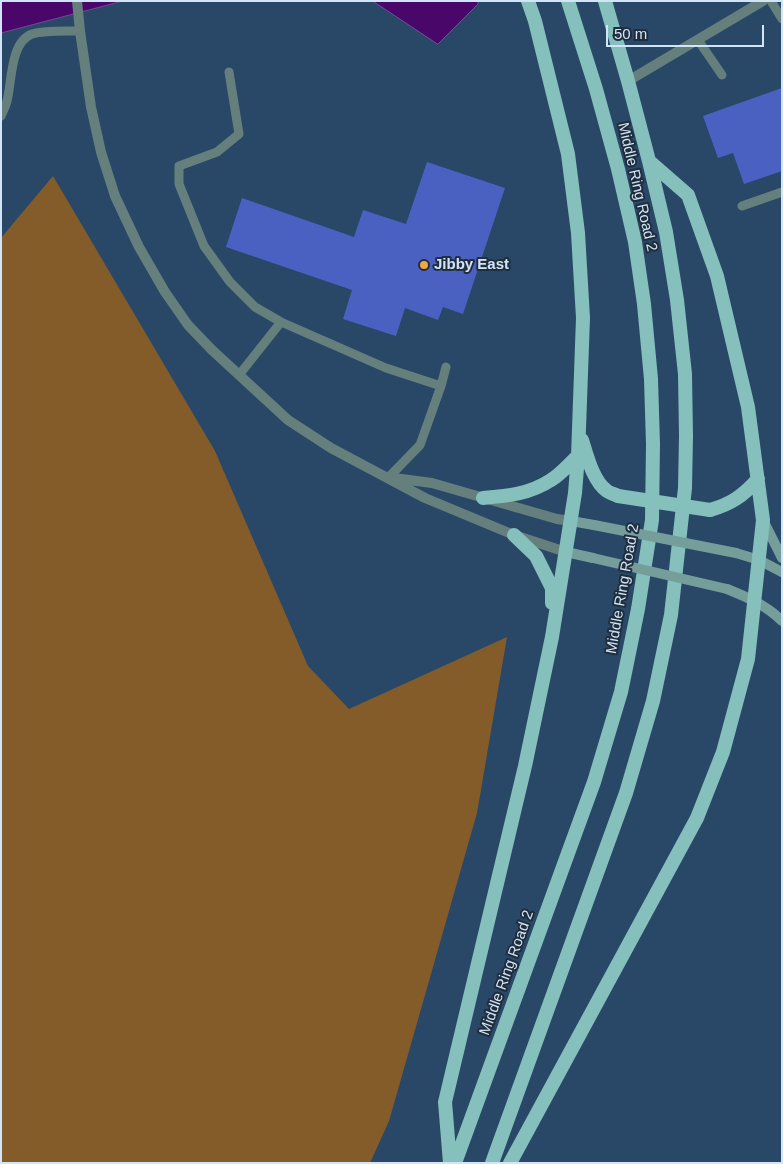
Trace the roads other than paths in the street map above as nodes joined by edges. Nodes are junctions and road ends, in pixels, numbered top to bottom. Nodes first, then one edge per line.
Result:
1 (77, 1) edge
2 (528, 1) edge
3 (568, 1) edge
4 (605, 1) edge
5 (763, 1) edge
6 (771, 1) edge
7 (782, 19) edge
8 (80, 31) junction
9 (698, 40) junction
10 (229, 72) dead end
11 (722, 75) dead end
12 (628, 81) junction
13 (1, 116) edge
14 (649, 161) junction
15 (782, 192) edge
16 (742, 206) dead end
17 (281, 322) junction
18 (446, 368) dead end
19 (239, 375) junction
20 (441, 386) junction
21 (580, 435) junction
22 (578, 456) junction
23 (388, 478) junction
24 (758, 479) junction
25 (483, 498) junction
26 (764, 520) junction
27 (571, 521) junction
28 (514, 535) junction
29 (566, 552) junction
30 (782, 558) edge
31 (759, 560) junction
32 (782, 572) edge
33 (754, 600) junction
34 (782, 621) edge
35 (552, 636) junction
36 (450, 1163) edge
37 (456, 1163) edge
38 (492, 1163) edge
39 (510, 1163) edge

1 - 8 street
2 - 21 highway
3 - 37 highway, Middle Ring Road 2
4 - 12 highway, Middle Ring Road 2
5 - 9 street
6 - 7 lane
8 - 13 lane
8 - 19 street
9 - 11 lane
9 - 12 street
10 - 17 lane
12 - 14 highway, Middle Ring Road 2
14 - 24 highway
14 - 38 highway, Middle Ring Road 2
15 - 16 lane
17 - 19 lane
17 - 20 lane
18 - 20 lane
19 - 23 street
20 - 23 lane
21 - 22 highway
21 - 24 highway, bridge
22 - 25 highway
22 - 27 highway
23 - 25 street
23 - 28 street
24 - 26 highway
25 - 27 street
26 - 30 main road
26 - 31 highway
27 - 29 highway
27 - 31 main road, bridge
28 - 29 street
28 - 35 highway
29 - 33 main road, bridge
29 - 35 highway
31 - 32 main road
31 - 33 highway
33 - 34 main road
33 - 39 highway
35 - 36 highway

